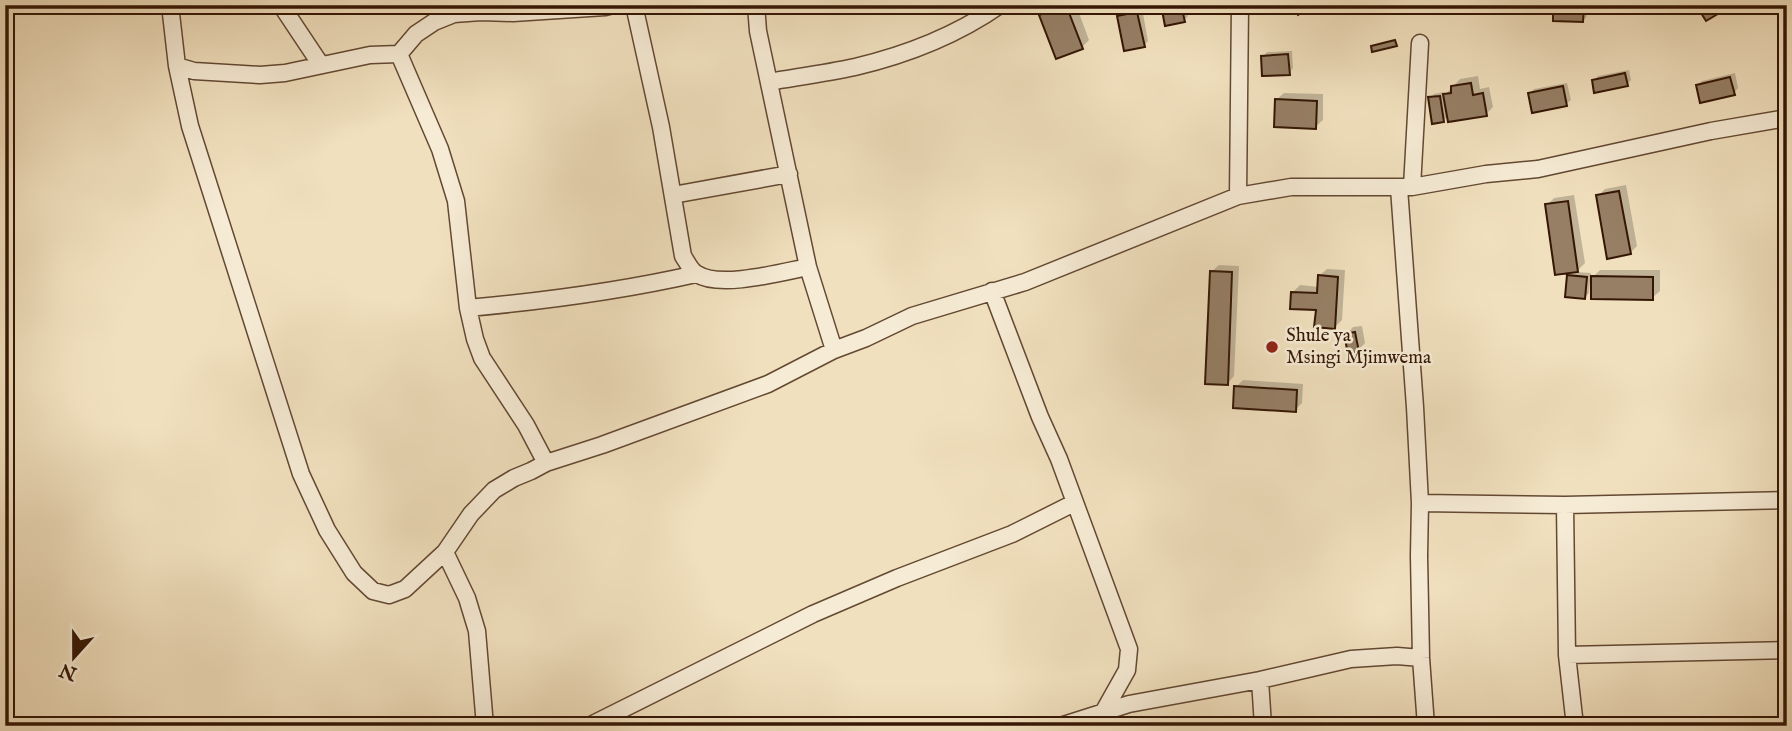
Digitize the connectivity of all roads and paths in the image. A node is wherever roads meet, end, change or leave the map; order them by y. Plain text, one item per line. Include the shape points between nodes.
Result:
1 (170, 5) edge
2 (281, 5) edge
3 (613, 5) edge
4 (634, 5) edge
5 (756, 5) edge
6 (1000, 5) edge
7 (1240, 5) edge
8 (1420, 43) dead end
9 (399, 54) junction
10 (321, 65) junction
11 (177, 66) junction
12 (769, 82) junction
13 (1787, 118) edge
14 (789, 174) junction
15 (1406, 187) junction
16 (673, 195) junction
17 (1238, 196) junction
18 (808, 267) junction
19 (696, 274) junction
20 (992, 291) junction
21 (468, 308) junction
22 (834, 350) junction
23 (546, 463) junction
24 (1787, 500) edge
25 (1074, 503) junction
26 (1420, 503) junction
27 (1565, 505) junction
28 (445, 552) junction
29 (1787, 650) edge
30 (1567, 654) junction
31 (1421, 657) junction
32 (1260, 680) junction
33 (623, 710) junction
34 (1104, 711) junction
35 (485, 726) edge
36 (589, 726) edge
37 (629, 726) edge
38 (1060, 726) edge
39 (1263, 726) edge
40 (1426, 726) edge
41 (1576, 726) edge

1 - 11 street
2 - 10 street
3 - 9 street via 454,14 416,34
4 - 16 street
5 - 12 street
6 - 12 street via 960,30 913,49 856,66
7 - 17 street
8 - 15 street
9 - 10 street
9 - 21 street via 440,149 456,201
10 - 11 street via 260,75
11 - 28 street via 190,126 301,474 327,530 354,573 373,591 389,595 405,589
12 - 14 street
13 - 15 street via 1538,169
14 - 16 street
14 - 18 street
15 - 17 street via 1291,187
15 - 26 street
16 - 19 street via 683,256
17 - 20 street
18 - 19 street via 728,281
18 - 22 street
19 - 21 street via 608,291
20 - 22 street via 912,316
20 - 25 street
21 - 23 street via 482,358
22 - 23 street via 768,384
23 - 28 street via 494,490
24 - 27 street
25 - 33 street via 1012,534 813,614
25 - 34 street via 1129,649 1127,670
26 - 27 street
26 - 31 street
27 - 30 street
28 - 35 street via 477,631
29 - 30 street
30 - 41 street
31 - 32 street via 1351,659
31 - 40 street
32 - 34 street
32 - 39 street
33 - 36 street
33 - 37 street
34 - 38 street

